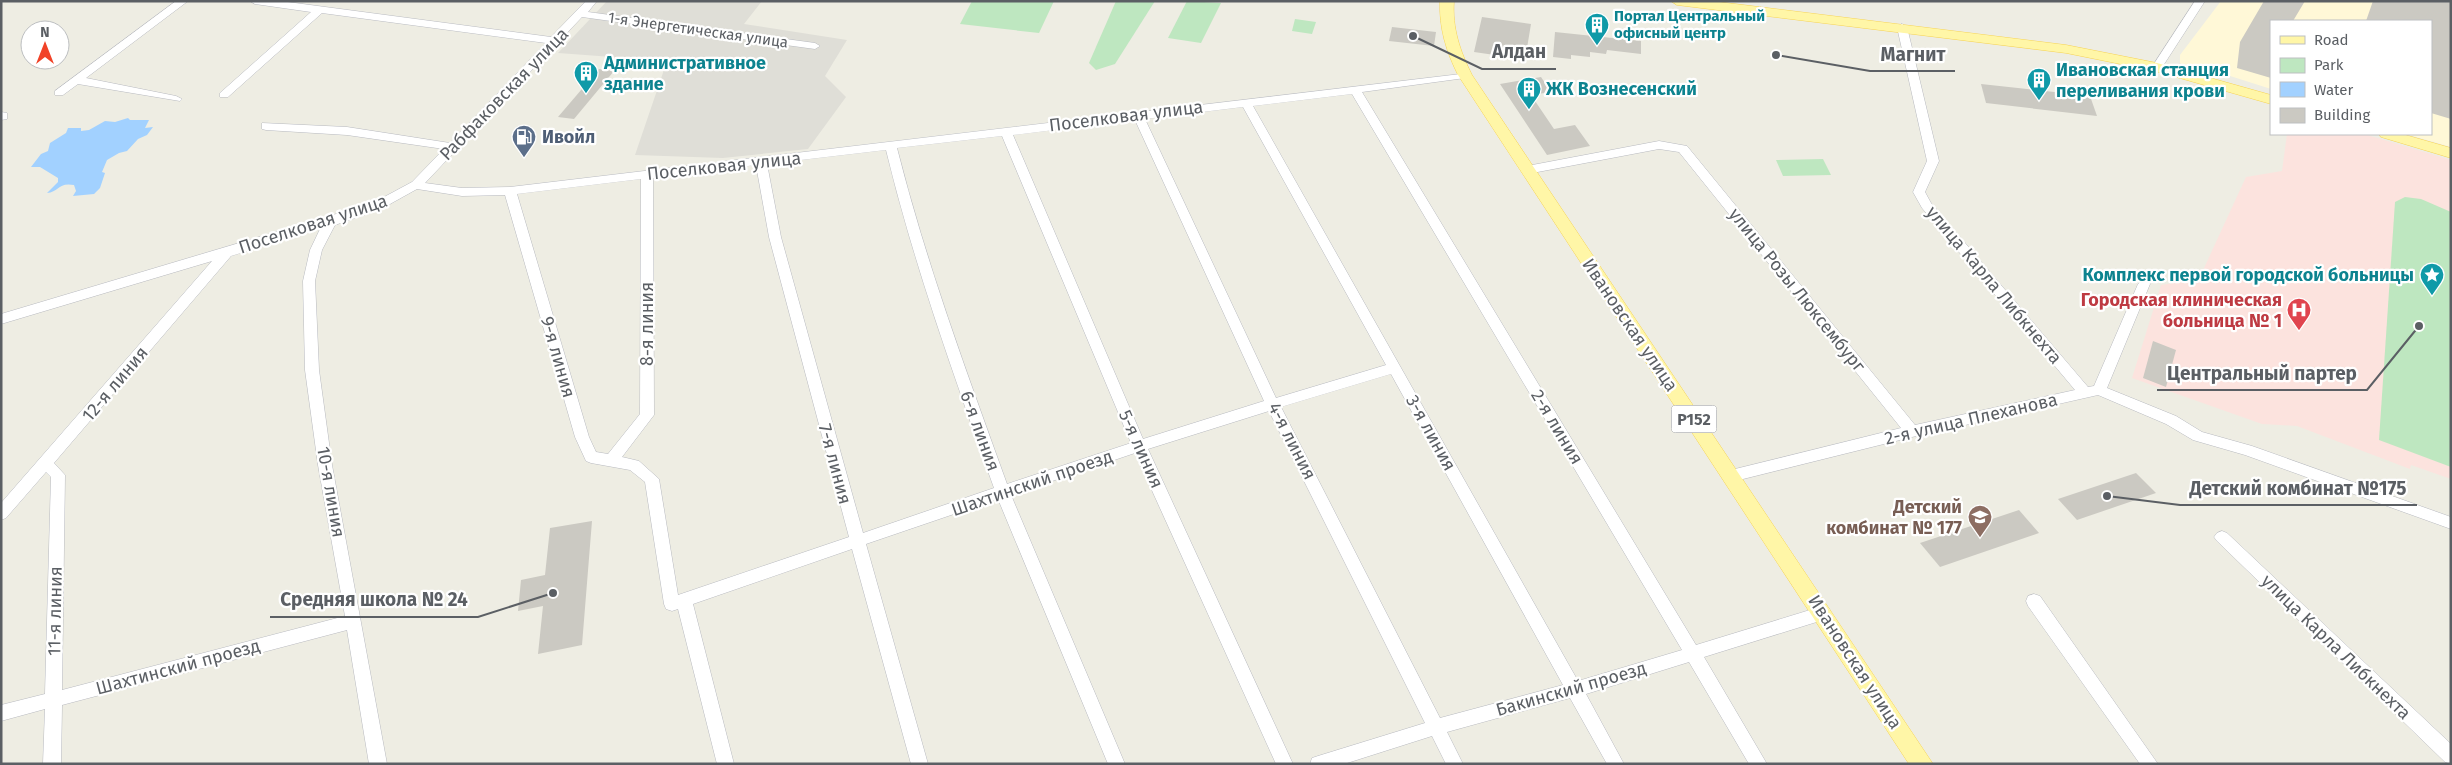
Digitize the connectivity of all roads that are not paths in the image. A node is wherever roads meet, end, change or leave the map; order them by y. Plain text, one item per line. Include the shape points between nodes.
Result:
1 (183, 1) edge
2 (255, 1) edge
3 (592, 1) edge
4 (1447, 1) edge
5 (1677, 1) edge
6 (2200, 1) edge
7 (320, 10) junction
8 (581, 14) junction
9 (1902, 27) junction
10 (555, 41) junction
11 (815, 46) dead end
12 (2157, 68) junction
13 (1465, 75) junction
14 (76, 80) junction
15 (1356, 90) junction
16 (59, 93) dead end
17 (224, 95) dead end
18 (176, 99) dead end
19 (2270, 100) edge
20 (1246, 103) junction
21 (1138, 115) junction
22 (266, 126) dead end
23 (1006, 130) junction
24 (2389, 135) edge
25 (891, 146) junction
26 (454, 147) junction
27 (2451, 153) edge
28 (761, 161) junction
29 (1527, 170) junction
30 (647, 174) junction
31 (416, 185) junction
32 (510, 191) junction
33 (330, 222) junction
34 (227, 252) junction
35 (2144, 284) dead end
36 (1, 319) edge
37 (1394, 368) junction
38 (2092, 392) junction
39 (1272, 403) junction
40 (1912, 431) junction
41 (1139, 446) junction
42 (611, 461) junction
43 (46, 464) junction
44 (1731, 476) junction
45 (1003, 493) junction
46 (1, 514) edge
47 (2451, 524) edge
48 (2222, 538) dead end
49 (857, 542) junction
50 (2034, 601) dead end
51 (678, 602) junction
52 (1823, 613) junction
53 (354, 620) junction
54 (1693, 653) junction
55 (1574, 690) junction
56 (53, 700) junction
57 (1, 713) edge
58 (1436, 726) junction
59 (2451, 756) edge
60 (52, 764) edge
61 (378, 764) edge
62 (726, 764) edge
63 (920, 764) edge
64 (1117, 764) edge
65 (1286, 764) edge
66 (1318, 764) edge
67 (1455, 764) edge
68 (1616, 764) edge
69 (1759, 764) edge
70 (1922, 764) edge
71 (2150, 764) edge

1 - 14 street
2 - 7 street
3 - 8 street, Рабфаковская улица
4 - 13 main road, Ивановская улица / Р152 via 1445,19
5 - 9 main road
6 - 12 street
7 - 10 street
7 - 17 street
8 - 10 street, Рабфаковская улица
8 - 11 street, 1-я Энергетическая улица
9 - 12 main road via 2066,49
9 - 38 street, улица Карла Либкнехта via 1933,161 1919,192 1926,205
10 - 26 street, Рабфаковская улица
12 - 19 main road
13 - 15 street, Поселковая улица
13 - 29 main road, Ивановская улица / Р152
14 - 16 street
14 - 18 street
15 - 20 street, Поселковая улица
15 - 54 street, 2-я линия
20 - 21 street, Поселковая улица
20 - 37 street, 3-я линия
21 - 23 street, Поселковая улица
21 - 39 street, 4-я линия
22 - 26 street via 347,131
23 - 25 street, Поселковая улица
23 - 41 street, 5-я линия
24 - 27 main road
25 - 28 street, Поселковая улица
25 - 45 street, 6-я линия via 908,216 938,311
26 - 31 street, Рабфаковская улица
28 - 30 street, Поселковая улица
28 - 49 street, 7-я линия via 777,246
29 - 40 street, улица Розы Люксембург via 1659,144 1682,149
29 - 44 main road, Ивановская улица / Р152
30 - 32 street, Поселковая улица
30 - 42 street, 8-я линия via 648,415
31 - 32 street, Поселковая улица via 467,192
31 - 33 street, Поселковая улица via 377,206
32 - 42 street, 9-я линия via 582,437 591,457
33 - 34 street, Поселковая улица
33 - 53 street, 10-я линия via 316,250 309,281 312,370 325,465
34 - 36 street, Поселковая улица
34 - 43 street, 12-я линия
35 - 38 street
37 - 39 street, Шахтинский проезд
37 - 55 street, 3-я линия
38 - 40 street, 2-я улица Плеханова
38 - 47 street via 2171,420 2198,436 2247,450
39 - 41 street, Шахтинский проезд
39 - 58 street, 4-я линия
40 - 44 street, 2-я улица Плеханова
41 - 45 street, Шахтинский проезд
41 - 65 street, 5-я линия
42 - 51 street, 9-я линия via 634,465 652,478
43 - 46 street, 12-я линия
43 - 56 street, 11-я линия via 58,474
44 - 52 main road, Ивановская улица / Р152
45 - 49 street, Шахтинский проезд
45 - 64 street, 6-я линия
48 - 59 street, улица Карла Либкнехта
49 - 51 street, Шахтинский проезд
49 - 63 street, 7-я линия
50 - 71 street
51 - 62 street
52 - 54 street, Бакинский проезд
52 - 70 main road, Ивановская улица / Р152
53 - 56 street, Шахтинский проезд
53 - 61 street, 10-я линия
54 - 55 street, Бакинский проезд
54 - 69 street, 2-я линия
55 - 58 street, Бакинский проезд
55 - 68 street, 3-я линия
56 - 57 street, Шахтинский проезд
56 - 60 street, 11-я линия
58 - 66 street, Бакинский проезд
58 - 67 street, 4-я линия

